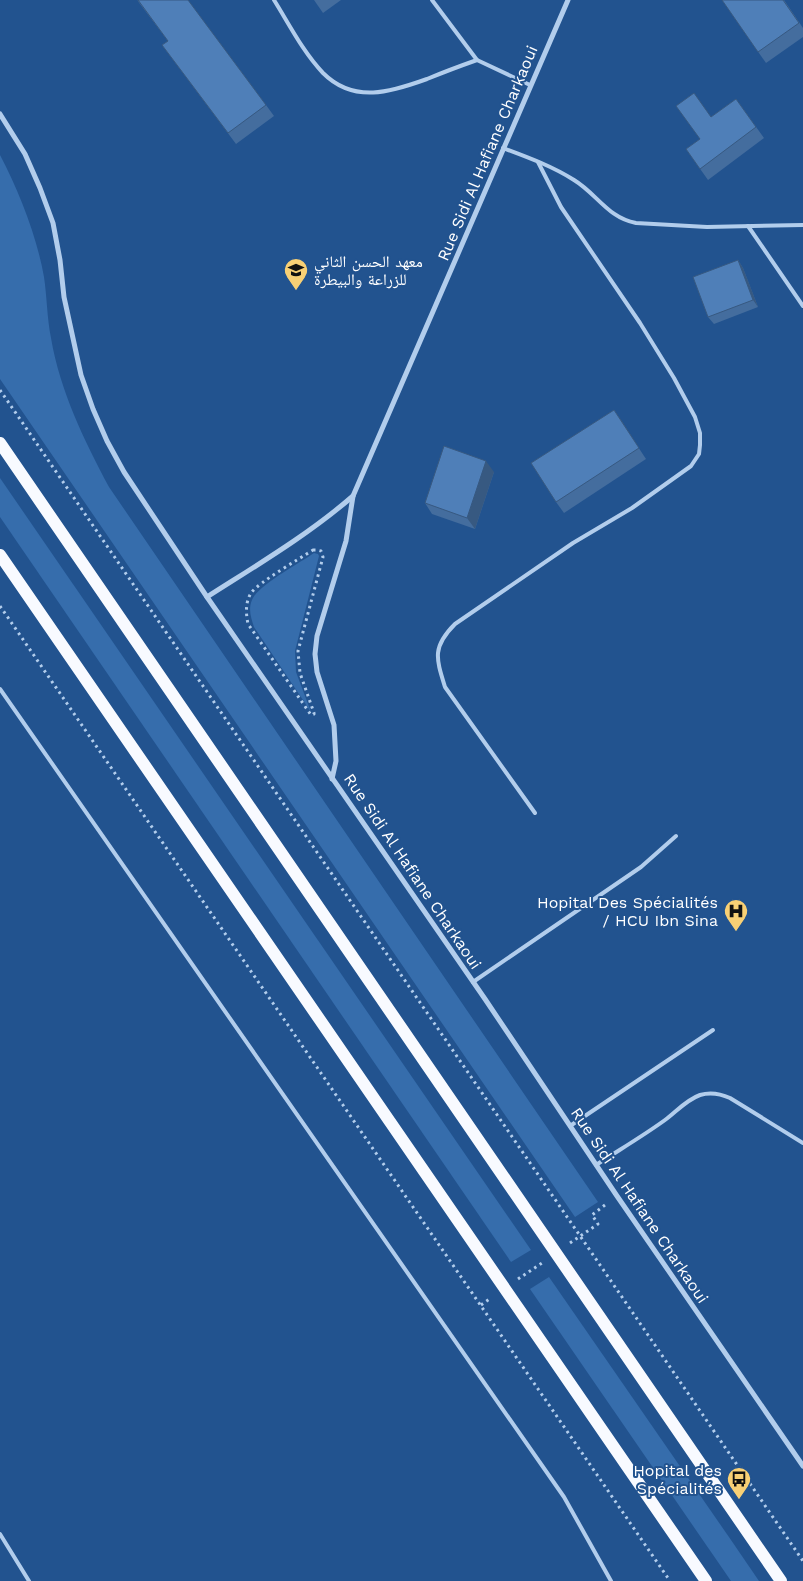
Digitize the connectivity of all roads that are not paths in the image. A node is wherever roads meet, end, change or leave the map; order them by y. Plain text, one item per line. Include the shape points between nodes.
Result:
1 (274, 0) edge
2 (432, 0) edge
3 (568, 0) edge
4 (477, 60) junction
5 (530, 85) junction
6 (0, 114) edge
7 (503, 148) junction
8 (538, 162) junction
9 (803, 225) edge
10 (748, 226) junction
11 (803, 306) edge
12 (0, 443) edge
13 (353, 496) junction
14 (0, 555) edge
15 (207, 597) junction
16 (0, 689) edge
17 (332, 779) junction
18 (534, 813) dead end
19 (676, 836) dead end
20 (473, 982) junction
21 (713, 1030) dead end
22 (570, 1126) junction
23 (803, 1143) edge
24 (596, 1165) junction
25 (803, 1466) edge
26 (0, 1534) edge
27 (28, 1581) edge
28 (612, 1581) edge
29 (706, 1581) edge
30 (781, 1581) edge

1 - 4 lane via 324,74 340,85 358,91 396,90
2 - 4 lane
3 - 5 street, Rue Sidi Al Hafiane Charkaoui
4 - 5 lane
5 - 7 street, Rue Sidi Al Hafiane Charkaoui
6 - 15 street via 25,154 52,224 73,341 93,409 124,472
7 - 8 lane
7 - 13 street, Rue Sidi Al Hafiane Charkaoui
8 - 10 lane via 575,180 624,221 679,226
8 - 18 lane via 561,207 674,378 695,417 700,445 691,466 632,508 573,543 442,636 438,666 445,687
9 - 10 lane
10 - 11 lane
12 - 30 main road
13 - 15 street via 303,535
13 - 17 street, Rue Sidi Al Hafiane Charkaoui via 346,540 317,636 315,654 317,672 334,725 336,761
14 - 29 main road
15 - 17 street
16 - 28 lane via 564,1497
17 - 20 street, Rue Sidi Al Hafiane Charkaoui
19 - 20 lane via 641,867
20 - 22 street, Rue Sidi Al Hafiane Charkaoui
21 - 22 lane
22 - 24 street, Rue Sidi Al Hafiane Charkaoui
23 - 24 lane via 730,1098 708,1093 691,1100
24 - 25 street, Rue Sidi Al Hafiane Charkaoui
26 - 27 lane

